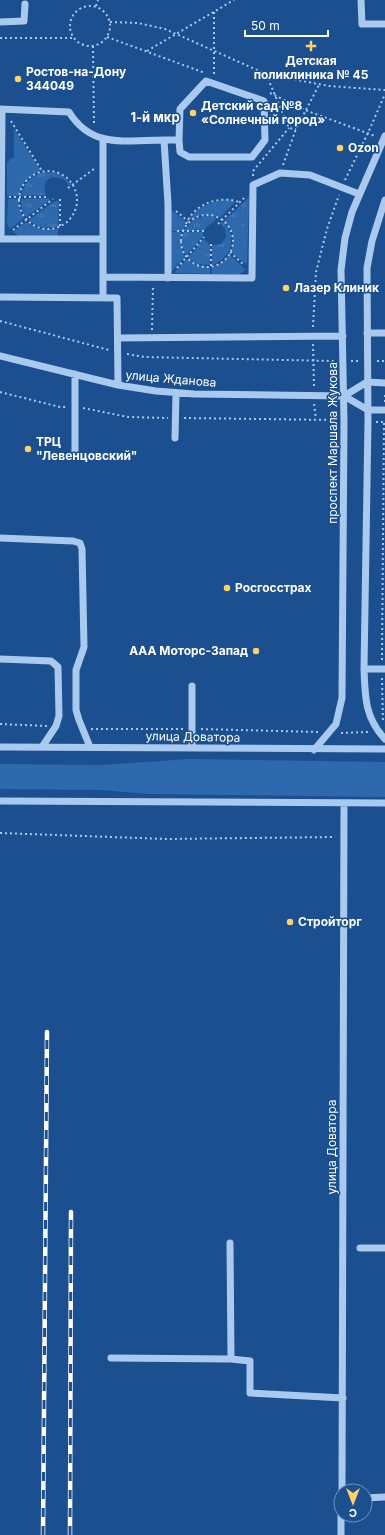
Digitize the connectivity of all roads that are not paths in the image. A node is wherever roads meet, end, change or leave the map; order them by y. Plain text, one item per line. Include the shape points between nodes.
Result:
1 (361, 0) edge
2 (25, 4) dead end
3 (0, 22) edge
4 (385, 24) edge
5 (2, 110) edge
6 (385, 136) edge
7 (103, 140) junction
8 (164, 140) junction
9 (180, 140) junction
10 (359, 194) junction
11 (385, 200) edge
12 (102, 239) junction
13 (103, 277) junction
14 (168, 278) junction
15 (0, 297) edge
16 (103, 298) junction
17 (367, 333) junction
18 (385, 334) edge
19 (343, 336) junction
20 (118, 338) junction
21 (0, 356) edge
22 (75, 374) junction
23 (367, 382) junction
24 (385, 383) edge
25 (118, 385) junction
26 (176, 393) junction
27 (344, 396) junction
28 (368, 410) junction
29 (385, 410) edge
30 (176, 438) dead end
31 (75, 457) dead end
32 (0, 538) edge
33 (0, 659) edge
34 (364, 669) junction
35 (383, 669) edge
36 (192, 686) dead end
37 (385, 739) edge
38 (0, 747) edge
39 (42, 747) junction
40 (90, 747) junction
41 (192, 748) junction
42 (385, 749) edge
43 (314, 750) junction
44 (0, 801) edge
45 (344, 803) junction
46 (385, 803) edge
47 (230, 1242) dead end
48 (360, 1248) dead end
49 (385, 1248) edge
50 (111, 1358) dead end
51 (231, 1359) junction
52 (343, 1398) junction
53 (342, 1483) edge
54 (385, 1497) edge
55 (373, 1498) edge
56 (342, 1523) edge
57 (341, 1535) edge

1 - 4 street via 362,24
2 - 3 street via 24,21
5 - 7 street via 69,112 85,132
5 - 12 street via 1,239
6 - 10 street, проспект Маршала Жукова
7 - 8 street
7 - 12 street
8 - 9 street
8 - 14 street via 168,204
9 - 9 street via 180,109 206,82 264,101 265,140 252,157 189,157 180,152
10 - 14 street via 310,175 280,173 253,186 252,278
10 - 19 street, проспект Маршала Жукова via 345,238 341,270
11 - 17 street via 372,241 367,268
12 - 13 street
13 - 14 street
13 - 16 street
15 - 16 street
16 - 20 street via 117,298
17 - 18 street
17 - 23 street
19 - 20 street
19 - 27 street, проспект Маршала Жукова
20 - 25 street
21 - 22 street, улица Жданова
22 - 25 street, улица Жданова
22 - 31 street
23 - 24 street
23 - 27 street
23 - 28 street
25 - 26 street, улица Жданова
26 - 27 street, улица Жданова
26 - 30 street
27 - 28 street
27 - 43 street, проспект Маршала Жукова via 342,698 336,724
28 - 29 street
28 - 34 street
32 - 40 street via 73,540 80,544 84,647 76,670 76,710
33 - 39 street via 51,660 58,667 59,716 56,726
34 - 35 street
34 - 37 street via 365,700 371,719
36 - 41 street
38 - 39 street, улица Доватора
39 - 40 street, улица Доватора
40 - 41 street, улица Доватора
41 - 43 street, улица Доватора
42 - 43 street, улица Доватора
44 - 45 street
45 - 46 street
45 - 52 street, улица Доватора
47 - 51 street
48 - 49 street
50 - 51 street
51 - 52 street via 250,1361 250,1393
52 - 53 street, улица Доватора
54 - 55 street
56 - 57 street

